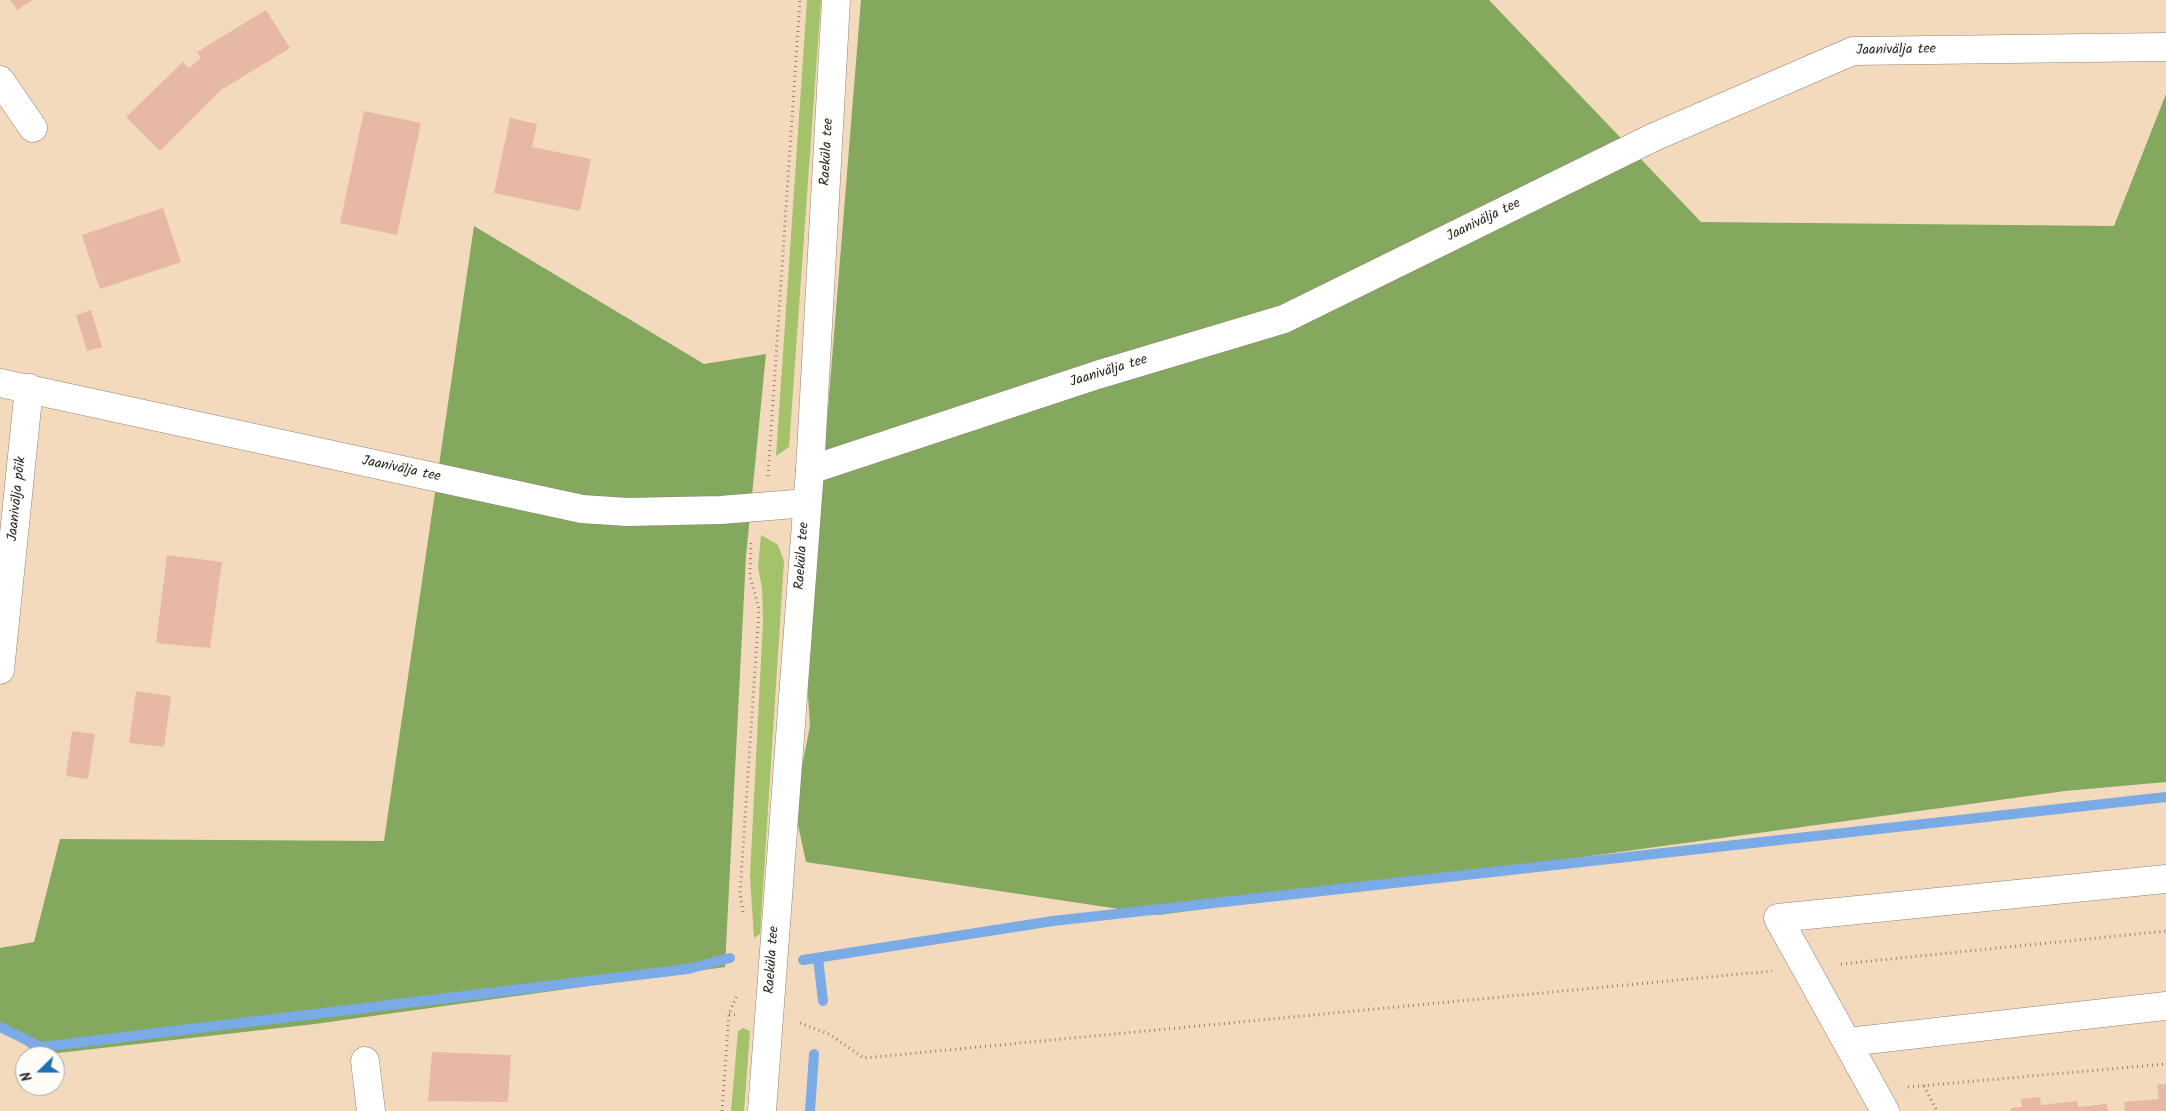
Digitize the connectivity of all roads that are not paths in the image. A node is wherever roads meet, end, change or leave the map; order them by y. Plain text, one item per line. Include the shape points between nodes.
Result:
1 (836, 0) edge
2 (2166, 47) edge
3 (0, 80) edge
4 (33, 128) dead end
5 (0, 383) edge
6 (29, 388) junction
7 (810, 470) junction
8 (807, 503) junction
9 (0, 670) edge
10 (2166, 879) edge
11 (2166, 1006) edge
12 (1848, 1042) junction
13 (365, 1061) dead end
14 (1879, 1100) edge
15 (371, 1111) edge
16 (762, 1111) edge

1 - 7 street, Raeküla tee
2 - 7 street, Jaanivälja tee via 1853,50 1654,137 1284,319 1097,375
3 - 4 street
5 - 6 street, Jaanivälja tee
6 - 8 street, Jaanivälja tee via 582,509 627,512
6 - 9 street, Jaanivälja põik
7 - 8 street, Raeküla tee
8 - 16 street, Raeküla tee
10 - 12 street via 1778,918
11 - 12 street
12 - 14 street
13 - 15 street

